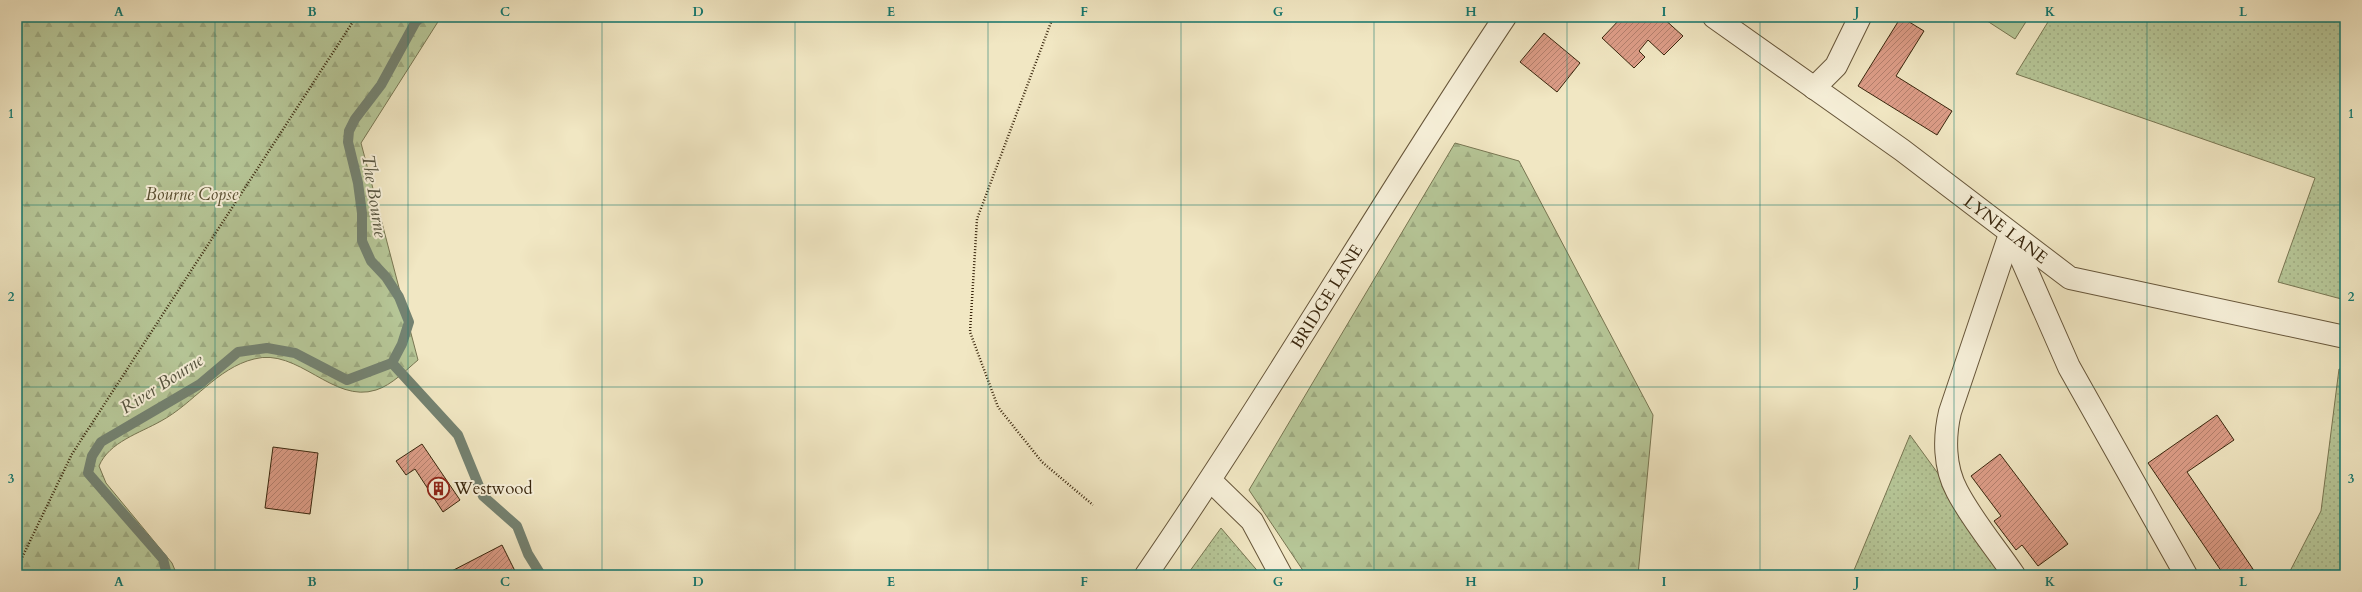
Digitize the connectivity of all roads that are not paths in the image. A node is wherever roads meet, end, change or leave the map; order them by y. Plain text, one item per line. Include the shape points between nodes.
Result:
1 (1505, 17) edge
2 (1714, 17) edge
3 (1860, 17) edge
4 (1814, 88) junction
5 (2010, 234) junction
6 (2345, 337) edge
7 (1211, 481) junction
8 (1146, 575) edge
9 (1281, 575) edge
10 (2014, 575) edge
11 (2186, 575) edge

1 - 7 street, BRIDGE LANE via 1444,108
2 - 4 street, LYNE LANE
3 - 4 street via 1836,66
4 - 5 street, LYNE LANE via 1902,150
5 - 6 street, LYNE LANE via 2070,278
5 - 10 street via 1945,433 1956,490
5 - 11 street via 2068,367
7 - 8 street, BRIDGE LANE
7 - 9 street via 1252,521

